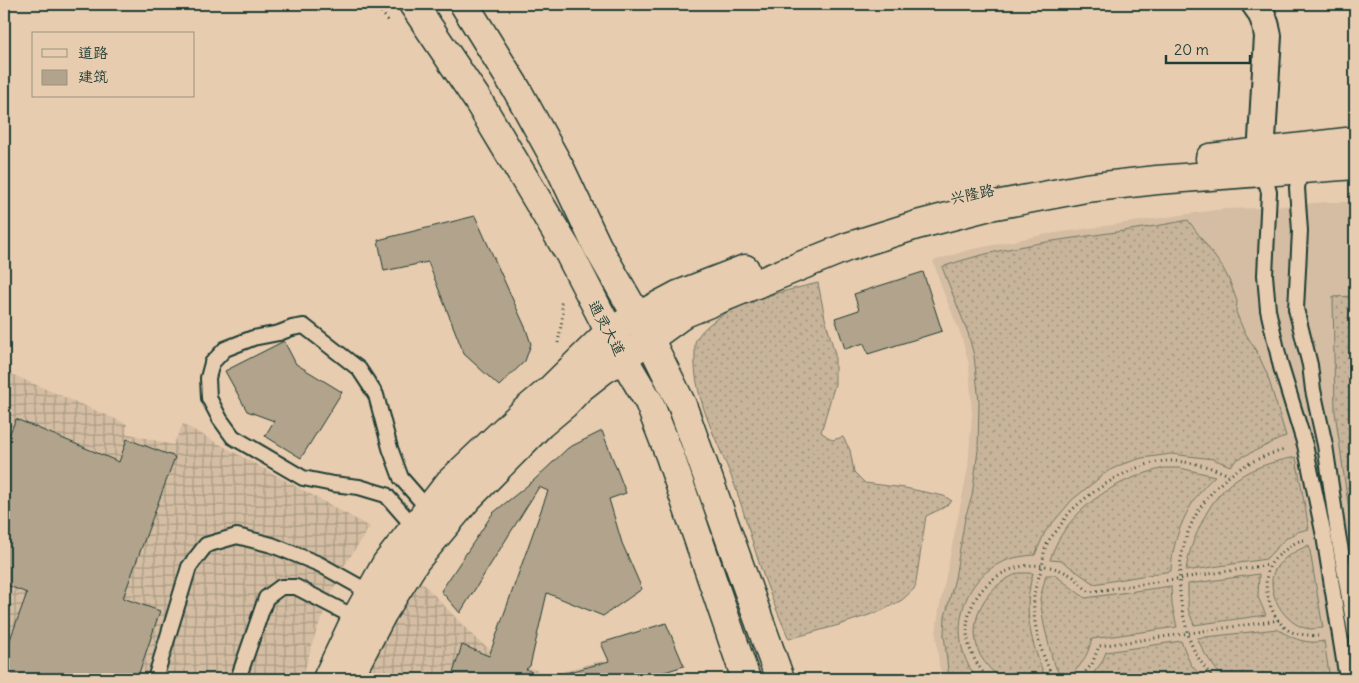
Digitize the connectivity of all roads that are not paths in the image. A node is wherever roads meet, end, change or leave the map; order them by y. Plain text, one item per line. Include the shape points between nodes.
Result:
1 (413, 4) edge
2 (464, 4) edge
3 (1255, 4) edge
4 (1355, 141) edge
5 (1264, 162) junction
6 (1355, 165) edge
7 (1300, 170) junction
8 (643, 328) junction
9 (610, 331) junction
10 (623, 358) junction
11 (422, 519) junction
12 (371, 593) junction
13 (356, 618) junction
14 (1355, 632) edge
15 (155, 679) edge
16 (238, 679) edge
17 (327, 679) edge
18 (348, 679) edge
19 (746, 679) edge
20 (780, 679) edge
21 (1347, 679) edge

1 - 9 main road, 通灵大道 via 477,99 569,253
2 - 8 main road, 通灵大道 via 517,90
3 - 5 street via 1268,36 1262,139
4 - 5 main road, 兴隆路
5 - 7 main road, 兴隆路
5 - 8 main road, 兴隆路 via 1086,188 990,206 917,225 847,247
5 - 21 lane via 1269,192 1265,275 1268,310 1305,446 1324,536
6 - 7 main road, 兴隆路
7 - 14 lane via 1296,309 1325,445
8 - 9 main road, 兴隆路
8 - 10 main road, 兴隆路
8 - 20 main road, 通灵大道 via 682,405
9 - 10 main road, 通灵大道
9 - 11 main road, 兴隆路 via 450,483
10 - 18 main road, 兴隆路 via 580,388 468,498 416,560 382,614
10 - 19 main road, 通灵大道 via 649,402 670,456
11 - 11 lane via 401,478 376,395 359,369 304,326 234,345 225,349 212,364 208,378 209,398 233,437 302,478 386,495
11 - 12 main road, 兴隆路 via 386,564
12 - 13 main road, 兴隆路
12 - 15 lane via 319,564 272,544 237,536 206,545 189,567
13 - 16 lane via 296,587 281,587 266,598
13 - 17 main road, 兴隆路

